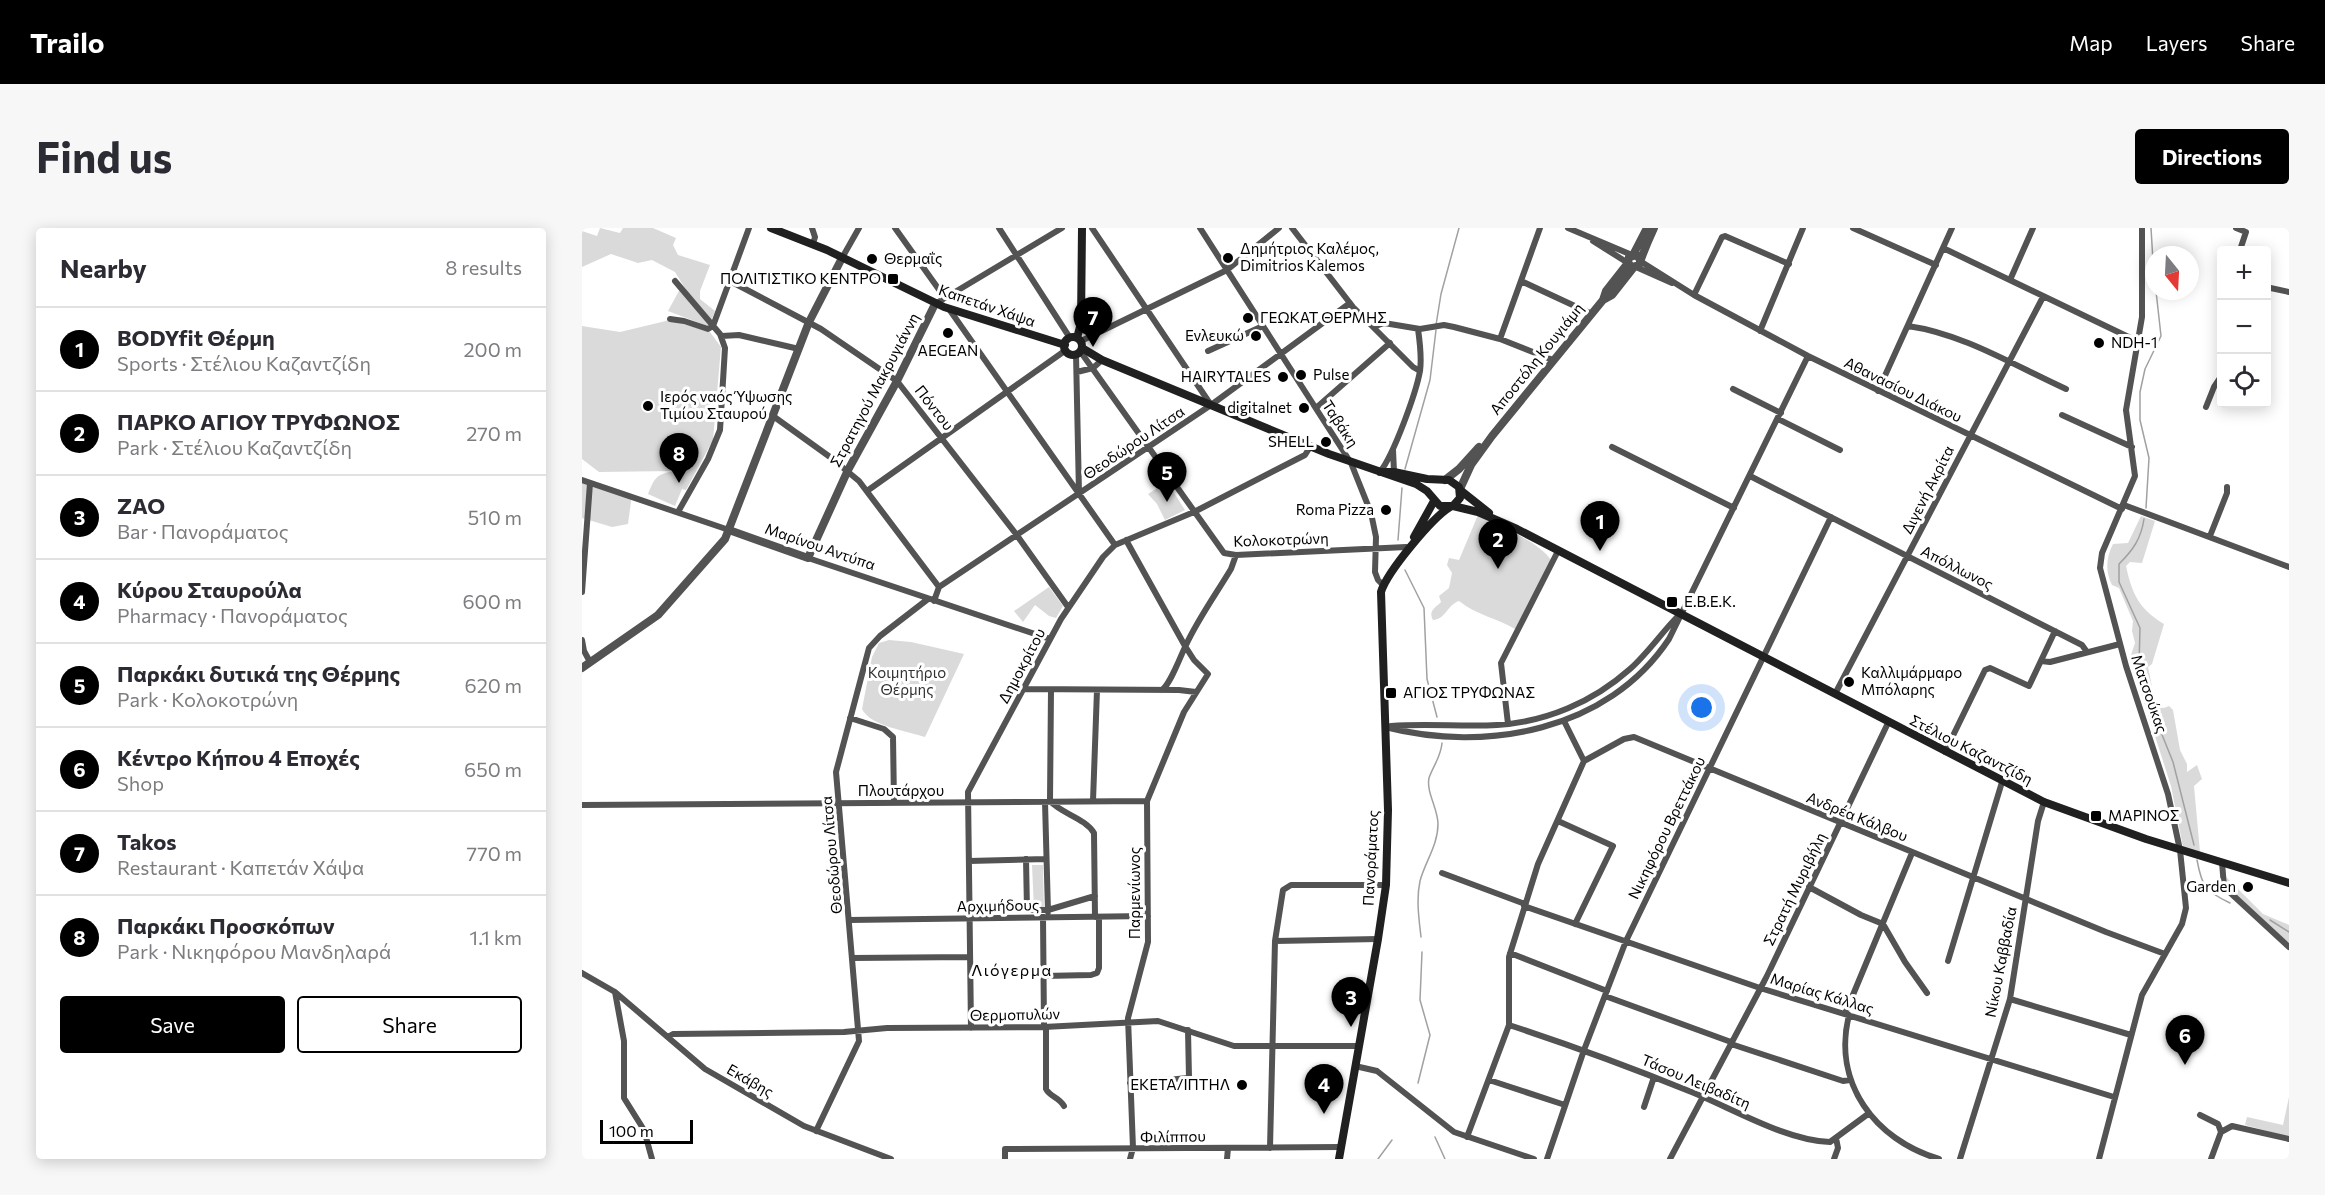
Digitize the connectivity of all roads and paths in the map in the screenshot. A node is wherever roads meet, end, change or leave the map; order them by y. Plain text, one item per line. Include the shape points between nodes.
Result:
1 (749, 228) edge
2 (771, 228) edge
3 (812, 228) edge
4 (859, 228) edge
5 (895, 228) edge
6 (999, 228) edge
7 (1062, 228) edge
8 (1200, 228) edge
9 (1279, 228) edge
10 (1292, 228) edge
11 (1540, 228) edge
12 (1568, 228) edge
13 (1647, 228) edge
14 (1654, 228) edge
15 (1803, 228) edge
16 (1853, 228) edge
17 (1952, 228) edge
18 (2033, 228) edge
19 (2142, 228) edge
20 (2236, 228) edge
21 (1082, 230) edge
22 (1093, 230) edge
23 (1863, 230) edge
24 (813, 244) junction
25 (2242, 246) edge
26 (1943, 248) junction
27 (1017, 255) junction
28 (842, 258) junction
29 (1634, 261) junction
30 (1789, 264) junction
31 (1936, 265) junction
32 (1227, 270) junction
33 (1521, 280) junction
34 (2010, 280) junction
35 (675, 281) dead end
36 (730, 281) junction
37 (2271, 288) edge
38 (2289, 292) edge
39 (1694, 295) junction
40 (2043, 297) junction
41 (945, 298) junction
42 (1350, 303) junction
43 (936, 304) junction
44 (949, 309) junction
45 (1146, 310) junction
46 (1592, 314) junction
47 (670, 319) dead end
48 (809, 322) junction
49 (713, 326) junction
50 (1263, 326) junction
51 (1908, 326) junction
52 (1373, 327) junction
53 (1419, 329) junction
54 (1760, 331) junction
55 (722, 336) junction
56 (1500, 339) junction
57 (2139, 342) junction
58 (1390, 343) junction
59 (1075, 346) junction
60 (799, 349) junction
61 (1208, 351) dead end
62 (1281, 354) junction
63 (1808, 356) junction
64 (1102, 360) junction
65 (1553, 360) junction
66 (2009, 363) junction
67 (1093, 368) junction
68 (1420, 371) junction
69 (1077, 372) junction
70 (897, 381) junction
71 (2217, 382) edge
72 (1733, 389) dead end
73 (2066, 389) dead end
74 (1007, 391) junction
75 (1878, 391) junction
76 (1211, 405) junction
77 (2206, 407) dead end
78 (1316, 408) junction
79 (2062, 415) dead end
80 (773, 416) junction
81 (1779, 416) junction
82 (1970, 435) junction
83 (1492, 436) junction
84 (942, 437) junction
85 (1310, 447) junction
86 (1393, 447) junction
87 (1612, 447) dead end
88 (2132, 447) junction
89 (1149, 448) junction
90 (1840, 450) dead end
91 (1352, 463) junction
92 (848, 470) junction
93 (1079, 472) junction
94 (1380, 472) junction
95 (1065, 474) junction
96 (1750, 476) junction
97 (1402, 477) junction
98 (582, 480) edge
99 (1444, 480) junction
100 (590, 483) junction
101 (2227, 487) dead end
102 (1460, 489) junction
103 (867, 491) junction
104 (1079, 495) junction
105 (1434, 500) junction
106 (1451, 507) junction
107 (2123, 507) junction
108 (1734, 508) junction
109 (678, 512) junction
110 (1194, 512) junction
111 (1831, 517) junction
112 (1496, 519) junction
113 (729, 530) junction
114 (1016, 534) junction
115 (2210, 536) junction
116 (1126, 540) junction
117 (1115, 545) junction
118 (1406, 547) junction
119 (1376, 548) junction
120 (1558, 551) junction
121 (1236, 555) junction
122 (1908, 556) junction
123 (808, 558) junction
124 (1400, 560) junction
125 (2289, 567) edge
126 (1383, 585) junction
127 (939, 587) junction
128 (582, 592) edge
129 (931, 600) junction
130 (1068, 607) junction
131 (1681, 612) junction
132 (2055, 631) junction
133 (1050, 639) junction
134 (582, 640) edge
135 (2120, 644) junction
136 (1185, 646) junction
137 (2087, 652) junction
138 (1765, 657) junction
139 (2041, 661) junction
140 (590, 662) junction
141 (582, 668) edge
142 (1022, 689) junction
143 (1051, 690) junction
144 (1097, 690) junction
145 (1162, 690) junction
146 (1196, 692) junction
147 (1835, 694) junction
148 (849, 718) junction
149 (1564, 721) junction
150 (1888, 723) junction
151 (1508, 724) junction
152 (1385, 727) junction
153 (1945, 752) junction
154 (1584, 761) junction
155 (1709, 769) junction
156 (2002, 782) junction
157 (1093, 801) junction
158 (1148, 801) junction
159 (968, 802) junction
160 (1047, 802) junction
161 (2044, 802) junction
162 (839, 803) junction
163 (894, 803) junction
164 (582, 805) edge
165 (1558, 820) junction
166 (1840, 823) junction
167 (2180, 850) junction
168 (1912, 853) junction
169 (1046, 859) junction
170 (1026, 860) junction
171 (969, 861) junction
172 (2222, 862) junction
173 (1442, 873) dead end
174 (1974, 878) junction
175 (2289, 883) edge
176 (1386, 885) junction
177 (1809, 887) junction
178 (1095, 896) junction
179 (2025, 899) junction
180 (1525, 905) junction
181 (1046, 915) junction
182 (1148, 916) junction
183 (1097, 917) junction
184 (970, 918) junction
185 (849, 920) junction
186 (1575, 924) junction
187 (1883, 924) junction
188 (1378, 939) junction
189 (1275, 941) junction
190 (1626, 941) junction
191 (2289, 947) edge
192 (1510, 953) junction
193 (2165, 954) junction
194 (970, 957) junction
195 (852, 958) junction
196 (1948, 961) dead end
197 (582, 973) edge
198 (1044, 976) junction
199 (1760, 988) junction
200 (615, 992) junction
201 (1606, 993) junction
202 (1928, 993) dead end
203 (2010, 999) junction
204 (1847, 1015) junction
205 (1128, 1022) junction
206 (1509, 1025) junction
207 (1045, 1027) junction
208 (971, 1028) junction
209 (859, 1030) junction
210 (1188, 1030) junction
211 (2131, 1035) junction
212 (668, 1037) junction
213 (1731, 1043) junction
214 (1359, 1046) junction
215 (1273, 1047) junction
216 (1584, 1050) junction
217 (1991, 1060) junction
218 (1355, 1066) junction
219 (1654, 1077) junction
220 (1489, 1080) junction
221 (1850, 1080) junction
222 (1130, 1083) junction
223 (1702, 1096) junction
224 (2114, 1097) junction
225 (1565, 1105) junction
226 (1064, 1106) dead end
227 (1644, 1107) dead end
228 (1868, 1114) junction
229 (2200, 1115) dead end
230 (816, 1131) junction
231 (2221, 1132) junction
232 (1467, 1137) junction
233 (1836, 1138) junction
234 (2289, 1139) edge
235 (1341, 1147) junction
236 (1228, 1148) junction
237 (1270, 1148) junction
238 (1088, 1149) junction
239 (1132, 1150) junction
240 (652, 1159) edge
241 (891, 1159) edge
242 (1005, 1159) edge
243 (1083, 1159) edge
244 (1130, 1159) edge
245 (1227, 1159) edge
246 (1339, 1159) edge
247 (1534, 1159) edge
248 (1547, 1159) edge
249 (1670, 1159) edge
250 (1834, 1159) edge
251 (1939, 1159) edge
252 (1960, 1159) edge
253 (2099, 1159) edge
254 (2211, 1159) edge

1 - 36 street
2 - 24 main road, Καπετάν Χάψα
3 - 24 street
4 - 28 street
5 - 41 street
6 - 27 street, Κολοκοτρώνη
7 - 27 street, Στρατηγού Μακρυγιάννη
8 - 32 street, Ταβάκη
9 - 32 street
10 - 42 street
11 - 33 street
12 - 29 street, Αθανασίου Διάκου
13 - 29 street, Αποστόλη Κουγιάμη
14 - 29 street, Αποστόλη Κουγιάμη
15 - 30 street
16 - 23 street
17 - 26 street
18 - 34 street
19 - 57 street, Ματσούκας
20 - 25 street via 2247,233
21 - 22 street
21 - 59 main road via 1081,322
22 - 45 street
23 - 31 street
24 - 28 main road, Καπετάν Χάψα
26 - 31 street
26 - 34 street
27 - 41 street, Στρατηγού Μακρυγιάννη
27 - 59 street, Κολοκοτρώνη
28 - 43 main road, Καπετάν Χάψα
28 - 48 street
29 - 39 street, Αθανασίου Διάκου
29 - 46 street, Αποστόλη Κουγιάμη via 1606,291
30 - 39 street via 1725,236
30 - 54 street
31 - 51 street
32 - 45 street
32 - 50 street, Ταβάκη
33 - 46 street
33 - 56 street
34 - 40 street
35 - 49 street
36 - 48 street, Πόντου
36 - 49 street
37 - 38 street
39 - 54 street, Αθανασίου Διάκου
40 - 57 street
40 - 66 street, Διγενή Ακρίτα
41 - 43 street, Στρατηγού Μακρυγιάννη
42 - 52 street
42 - 62 street, Θεοδώρου Λίτσα
43 - 44 main road, Καπετάν Χάψα
43 - 70 street, Στρατηγού Μακρυγιάννη
44 - 59 main road, Καπετάν Χάψα
44 - 74 street
45 - 59 street
45 - 76 street
46 - 65 street, Αποστόλη Κουγιάμη
47 - 49 street via 708,329
48 - 60 street
48 - 70 street, Πόντου
49 - 55 street
50 - 61 street
50 - 62 street, Ταβάκη
51 - 66 street via 1933,330
51 - 75 street
52 - 53 street via 1384,323
52 - 58 street
53 - 56 street via 1444,326
53 - 68 street
54 - 63 street, Αθανασίου Διάκου
55 - 60 street via 739,335
55 - 109 street via 725,348 720,430
56 - 65 street
57 - 88 street, Ματσούκας via 2126,410
58 - 68 street
58 - 78 street
59 - 64 main road, Καπετάν Χάψα
59 - 67 street, Κολοκοτρώνη
59 - 69 street
59 - 74 street
60 - 80 street
62 - 76 street, Θεοδώρου Λίτσα
62 - 78 street, Ταβάκη
63 - 75 street, Αθανασίου Διάκου
63 - 81 street
64 - 67 street
64 - 76 main road, Καπετάν Χάψα
65 - 83 street, Αποστόλη Κουγιάμη
66 - 73 street
66 - 82 street, Διγενή Ακρίτα
67 - 69 street
67 - 89 street, Κολοκοτρώνη
68 - 86 street
69 - 93 street
70 - 84 street, Πόντου
70 - 92 street, Στρατηγού Μακρυγιάννη
71 - 77 street
72 - 81 street
74 - 84 street
74 - 95 street
75 - 82 street, Αθανασίου Διάκου
76 - 85 main road, Καπετάν Χάψα
76 - 89 street, Θεοδώρου Λίτσα
78 - 91 street, Ταβάκη
79 - 88 street
80 - 92 street
80 - 113 street
81 - 90 street
81 - 96 street
82 - 107 street, Αθανασίου Διάκου
82 - 122 street, Διγενή Ακρίτα
83 - 99 street, Αποστόλη Κουγιάμη
83 - 102 street, Αποστόλη Κουγιάμη
84 - 103 street
84 - 114 street, Πόντου
85 - 91 main road, Καπετάν Χάψα
85 - 110 street, Δημοκρίτου via 1305,455
86 - 94 street
86 - 97 street
87 - 108 street
88 - 107 street, Ματσούκας via 2135,476
89 - 104 street, Θεοδώρου Λίτσα
89 - 110 street, Κολοκοτρώνη
91 - 94 main road
91 - 119 street, Ταβάκη via 1371,513
92 - 103 street
92 - 123 street, Στρατηγού Μακρυγιάννη
93 - 95 street
93 - 104 street
94 - 97 main road
95 - 104 street
96 - 108 street
96 - 111 street, Απόλλωνος
97 - 99 main road
97 - 105 main road via 1424,489
98 - 100 street, Μαρίνου Αντύπα
99 - 102 main road via 1454,482
99 - 105 main road via 1434,487
100 - 109 street, Μαρίνου Αντύπα
100 - 128 street
101 - 115 street
102 - 106 main road via 1459,500
102 - 112 main road, Στέλιου Καζαντζίδη
103 - 127 street
104 - 114 street, Θεοδώρου Λίτσα
104 - 117 street
105 - 106 main road via 1440,506
105 - 118 main road
106 - 112 main road, Στέλιου Καζαντζίδη
106 - 124 main road via 1432,522
107 - 115 street, Αθανασίου Διάκου
107 - 135 street, Ματσούκας via 2100,563
108 - 131 street
109 - 113 street, Μαρίνου Αντύπα
110 - 116 street, Δημοκρίτου
110 - 121 street, Κολοκοτρώνη via 1224,553
111 - 122 street, Απόλλωνος
111 - 138 street, Νικηφόρου Βρεττάκου
112 - 120 main road, Στέλιου Καζαντζίδη
113 - 123 street, Μαρίνου Αντύπα
113 - 140 street via 723,542 663,610
114 - 127 street, Θεοδώρου Λίτσα
114 - 130 street, Πόντου
115 - 125 street, Αθανασίου Διάκου
116 - 117 street, Δημοκρίτου
116 - 136 street
117 - 130 street, Δημοκρίτου
118 - 119 street, Κολοκοτρώνη
118 - 124 main road
119 - 121 street, Κολοκοτρώνη
119 - 126 street, Ταβάκη via 1375,572
120 - 131 main road, Στέλιου Καζαντζίδη
120 - 151 street via 1501,663
121 - 136 street
122 - 132 street, Απόλλωνος
122 - 147 street, Διγενή Ακρίτα
123 - 129 street, Μαρίνου Αντύπα
124 - 126 main road
126 - 152 main road, Πανοράματος
127 - 129 street
129 - 133 street, Μαρίνου Αντύπα
129 - 148 street, Θεοδώρου Λίτσα via 869,648
130 - 133 street, Δημοκρίτου
131 - 138 main road, Στέλιου Καζαντζίδη
131 - 149 street via 1664,648 1632,681 1602,703
131 - 151 street via 1649,650 1610,685 1560,712
132 - 137 street, Απόλλωνος via 2082,645
132 - 139 street
133 - 142 street, Δημοκρίτου
134 - 140 street
135 - 137 street
135 - 167 street, Ματσούκας via 2163,774
136 - 145 street via 1171,680
136 - 146 street, Παρμενίωνος via 1208,674
137 - 139 street
138 - 147 main road, Στέλιου Καζαντζίδη
138 - 155 street, Νικηφόρου Βρεττάκου
139 - 153 street via 2027,687 1986,669
140 - 141 street
142 - 143 street
142 - 159 street, Δημοκρίτου via 968,792
143 - 144 street
143 - 160 street
144 - 145 street
144 - 157 street
145 - 146 street
146 - 158 street, Παρμενίωνος
147 - 150 main road, Στέλιου Καζαντζίδη
148 - 162 street, Θεοδώρου Λίτσα via 836,772
148 - 163 street via 884,729 893,737
149 - 152 street via 1525,732 1484,736 1423,735
149 - 154 street
150 - 153 main road, Στέλιου Καζαντζίδη
150 - 166 street, Στρατή Μυριβήλη
151 - 152 street
152 - 176 main road, Πανοράματος
153 - 156 main road, Στέλιου Καζαντζίδη
154 - 155 street, Ανδρέα Κάλβου via 1634,737
154 - 165 street
155 - 166 street, Ανδρέα Κάλβου
155 - 190 street, Νικηφόρου Βρεττάκου
156 - 161 main road, Στέλιου Καζαντζίδη
156 - 174 street
157 - 158 street, Πλουτάρχου
157 - 160 street, Πλουτάρχου
158 - 182 street, Παρμενίωνος
159 - 160 street, Πλουτάρχου
159 - 163 street, Πλουτάρχου
159 - 171 street, Δημοκρίτου
160 - 169 street
160 - 178 street via 1094,833
161 - 167 main road, Στέλιου Καζαντζίδη
161 - 179 street, Νίκου Καββαδία
162 - 163 street, Πλουτάρχου
162 - 164 street, Πλουτάρχου
162 - 185 street, Θεοδώρου Λίτσα
165 - 180 street
165 - 186 street via 1613,846
166 - 168 street, Ανδρέα Κάλβου
166 - 177 street, Στρατή Μυριβήλη
167 - 172 main road, Στέλιου Καζαντζίδη
167 - 193 street, Ματσούκας via 2185,917
168 - 174 street, Ανδρέα Κάλβου
168 - 187 street
169 - 170 street
169 - 181 street
170 - 171 street
170 - 181 street via 1027,910
171 - 184 street, Δημοκρίτου
172 - 175 main road, Στέλιου Καζαντζίδη
172 - 191 street via 2224,887
173 - 180 street, Μαρίας Κάλλας
174 - 179 street, Ανδρέα Κάλβου
174 - 196 street
176 - 188 main road, Πανοράματος
176 - 189 street via 1284,887
177 - 187 street
177 - 199 street, Στρατή Μυριβήλη
178 - 181 street
178 - 183 street
179 - 193 street, Ανδρέα Κάλβου
179 - 203 street, Νίκου Καββαδία
180 - 186 street, Μαρίας Κάλλας
180 - 192 street
181 - 183 street, Αρχιμήδους
181 - 184 street, Αρχιμήδους
181 - 198 street
182 - 183 street, Αρχιμήδους
182 - 205 street, Παρμενίωνος via 1148,945
183 - 198 street via 1097,973
184 - 185 street, Αρχιμήδους
184 - 194 street, Δημοκρίτου
185 - 195 street, Θεοδώρου Λίτσα
186 - 190 street, Μαρίας Κάλλας
187 - 202 street
187 - 204 street
188 - 189 street
188 - 214 main road, Πανοράματος
189 - 215 street
190 - 199 street, Μαρίας Κάλλας
190 - 201 street, Νικηφόρου Βρεττάκου
192 - 201 street
192 - 206 street
193 - 211 street, Ματσούκας via 2144,990
194 - 195 street
194 - 208 street, Δημοκρίτου
195 - 209 street, Θεοδώρου Λίτσα
197 - 200 street, Εκάβης
198 - 207 street
199 - 204 street, Μαρίας Κάλλας
199 - 213 street, Στρατή Μυριβήλη
200 - 212 street, Εκάβης
200 - 240 street via 624,1041 624,1098 644,1130
201 - 213 street
201 - 216 street, Νικηφόρου Βρεττάκου
203 - 211 street
203 - 217 street, Νίκου Καββαδία
204 - 217 street, Μαρίας Κάλλας
204 - 221 street via 1845,1051
205 - 207 street, Θερμοπυλών
205 - 210 street, Θερμοπυλών via 1162,1021
205 - 222 street, Παρμενίωνος
206 - 216 street, Τάσου Λειβαδίτη
206 - 220 street
207 - 208 street, Θερμοπυλών
207 - 226 street via 1046,1089
208 - 209 street, Θερμοπυλών
209 - 212 street, Θερμοπυλών
209 - 230 street, Θεοδώρου Λίτσα via 859,1043
210 - 215 street, Θερμοπυλών via 1234,1046
210 - 222 street via 1189,1078
211 - 224 street, Ματσούκας
212 - 230 street, Εκάβης via 705,1069
213 - 221 street via 1843,1081
213 - 223 street, Στρατή Μυριβήλη
214 - 215 street, Θερμοπυλών
214 - 218 main road, Πανοράματος
215 - 237 street
216 - 219 street, Τάσου Λειβαδίτη
216 - 225 street, Νικηφόρου Βρεττάκου
217 - 224 street, Μαρίας Κάλλας
217 - 252 street, Νίκου Καββαδία
218 - 232 street via 1377,1071 1450,1130
218 - 235 main road, Πανοράματος
219 - 223 street, Τάσου Λειβαδίτη
219 - 227 street
220 - 225 street
220 - 232 street
221 - 228 street
222 - 239 street, Παρμενίωνος
223 - 233 street, Τάσου Λειβαδίτη via 1780,1131 1826,1142
223 - 249 street, Στρατή Μυριβήλη
224 - 253 street, Ματσούκας
225 - 248 street, Νικηφόρου Βρεττάκου
228 - 233 street
228 - 251 street via 1900,1142
229 - 231 street via 2218,1124
230 - 241 street, Εκάβης
231 - 234 street via 2240,1126
231 - 254 street
232 - 247 street
233 - 250 street
235 - 237 street, Φιλίππου
235 - 246 main road, Πανοράματος
236 - 237 street, Φιλίππου
236 - 239 street, Φιλίππου
236 - 245 street
238 - 239 street, Φιλίππου
238 - 242 street, Φιλίππου via 1005,1149
238 - 243 street
239 - 244 street, Παρμενίωνος

